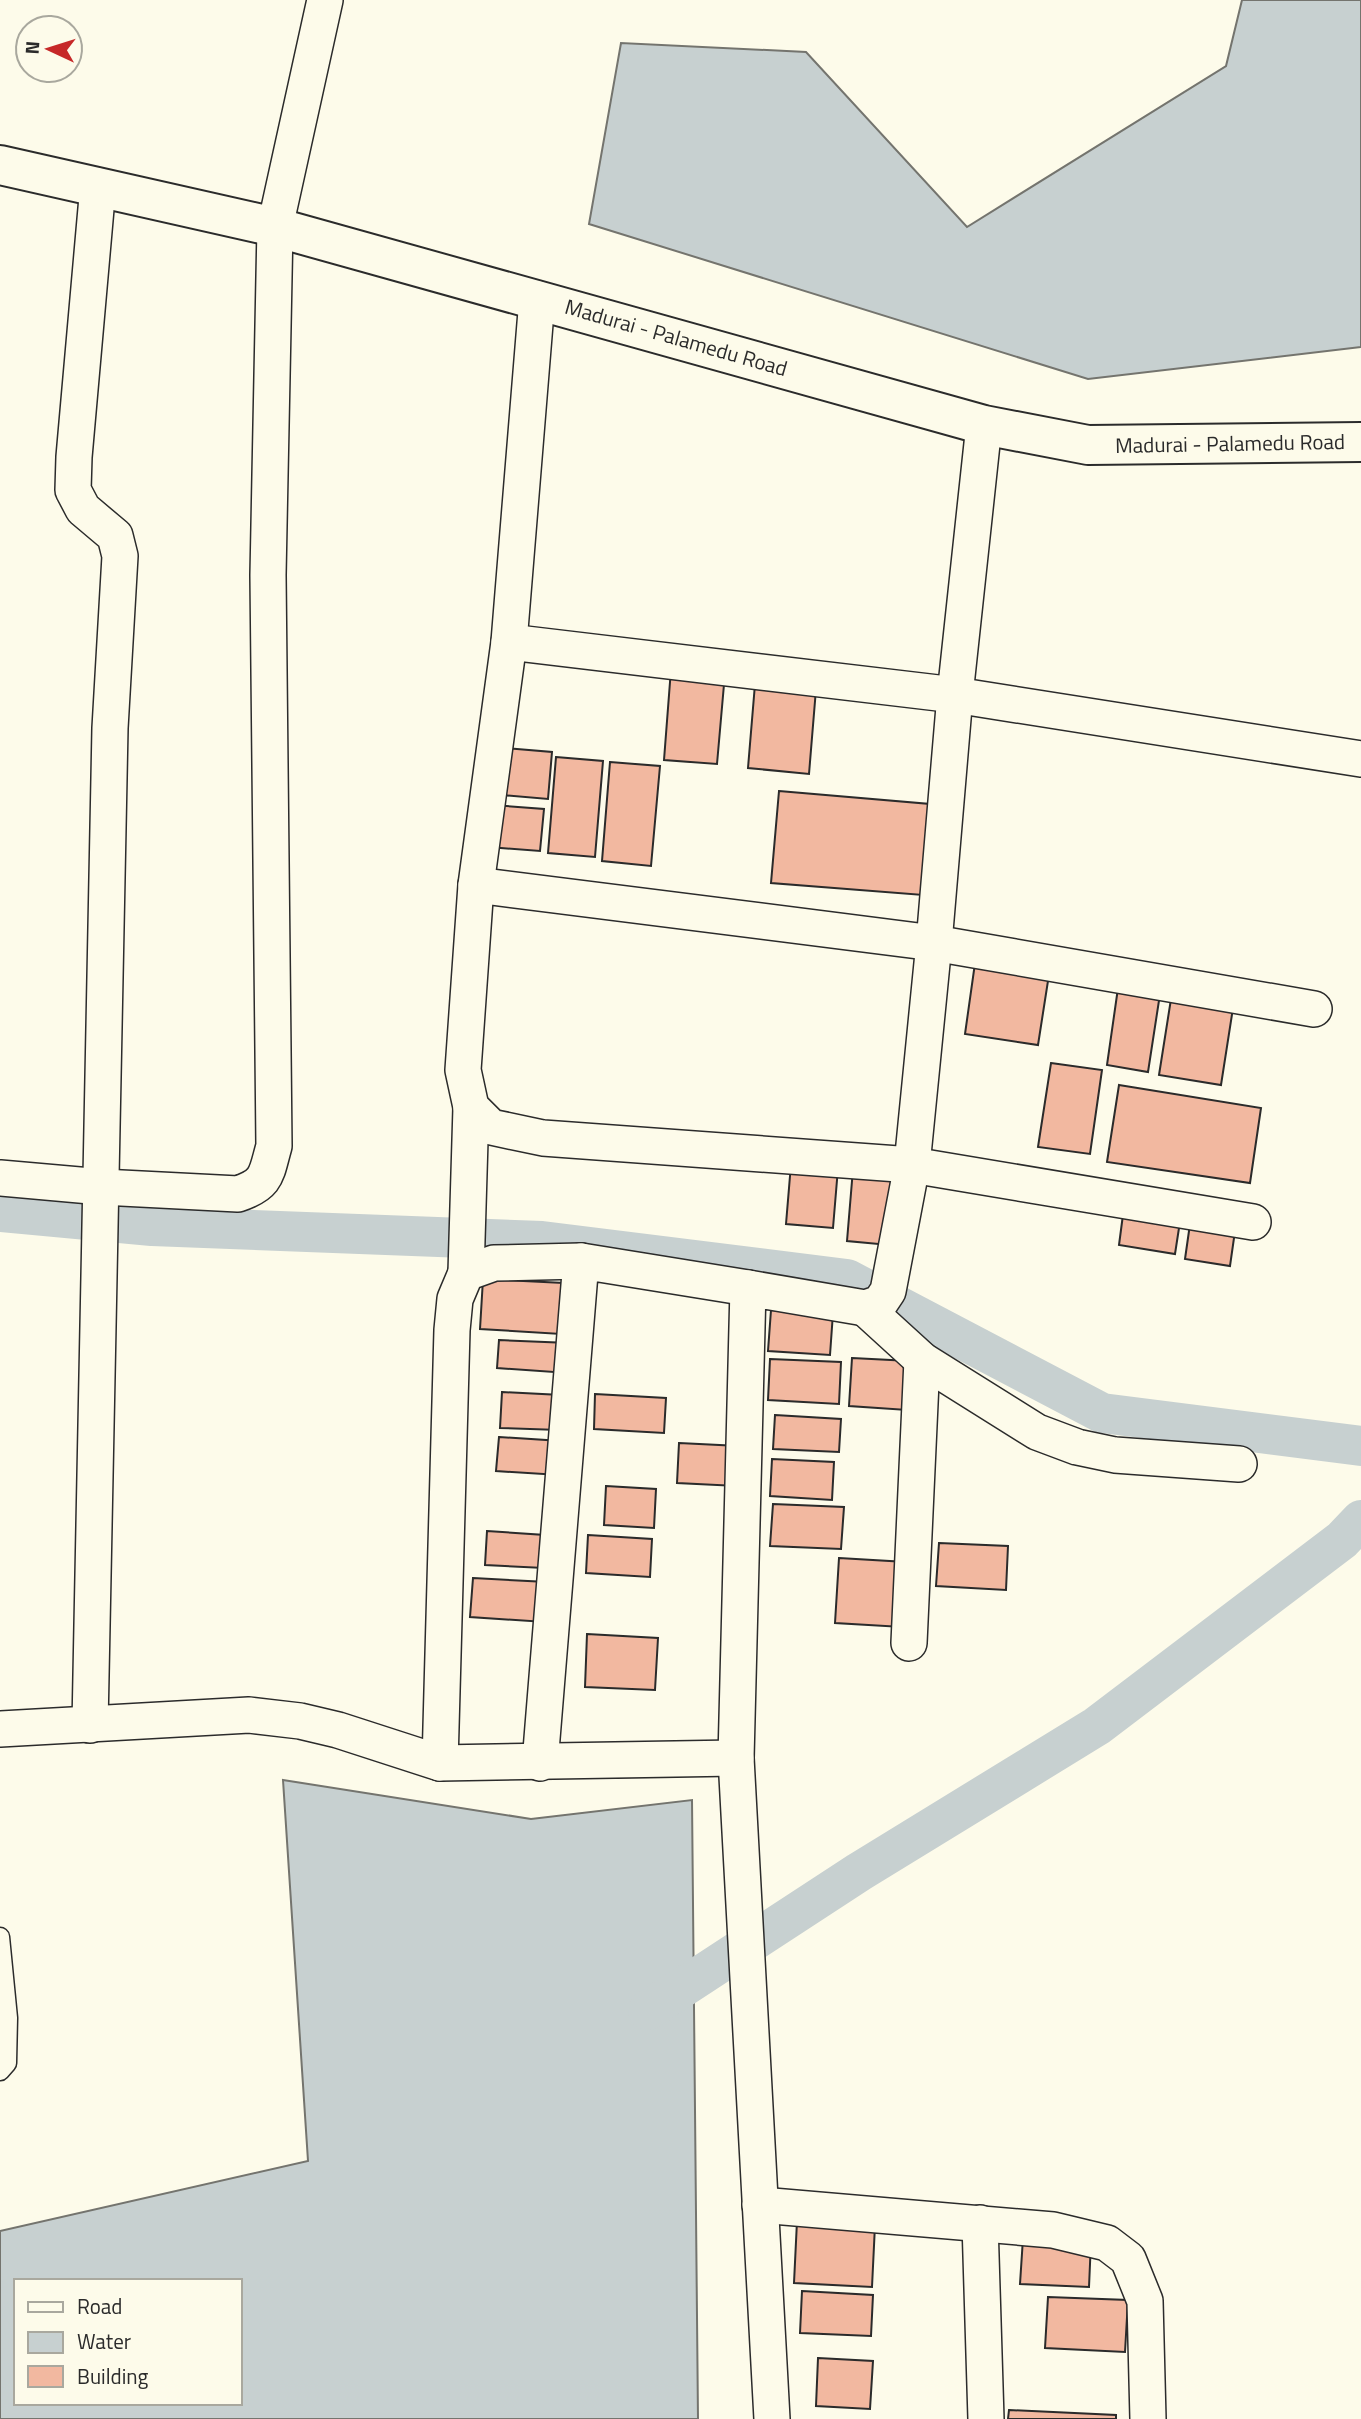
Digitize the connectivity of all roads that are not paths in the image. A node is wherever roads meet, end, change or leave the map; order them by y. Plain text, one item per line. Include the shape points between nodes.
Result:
1 (325, 0) edge
2 (0, 165) edge
3 (98, 186) junction
4 (275, 227) junction
5 (537, 299) junction
6 (984, 425) junction
7 (1361, 442) edge
8 (509, 642) junction
9 (955, 695) junction
10 (1361, 759) edge
11 (476, 886) junction
12 (934, 943) junction
13 (1314, 1009) dead end
14 (471, 1107) junction
15 (912, 1165) junction
16 (0, 1178) edge
17 (102, 1189) junction
18 (1253, 1222) dead end
19 (581, 1261) junction
20 (466, 1273) junction
21 (748, 1288) junction
22 (878, 1300) junction
23 (922, 1360) junction
24 (1239, 1464) dead end
25 (909, 1643) dead end
26 (90, 1725) junction
27 (0, 1729) edge
28 (736, 1758) junction
29 (440, 1763) junction
30 (540, 1763) junction
31 (0, 1937) edge
32 (0, 2071) edge
33 (761, 2205) junction
34 (980, 2223) junction
35 (772, 2419) edge
36 (986, 2419) edge
37 (1148, 2419) edge

1 - 4 street
2 - 3 main road, Madurai - Palamedu Road
3 - 4 main road, Madurai - Palamedu Road
3 - 17 street via 73,490 83,509 115,536 120,556 110,728
4 - 5 main road, Madurai - Palamedu Road
4 - 17 street via 268,575 274,1146 267,1173 255,1188 238,1194
5 - 6 main road, Madurai - Palamedu Road
5 - 8 street
6 - 7 main road, Madurai - Palamedu Road via 1088,445
6 - 9 street
8 - 9 street
8 - 11 street
9 - 10 street
9 - 12 street
11 - 12 street
11 - 14 street via 463,1070
12 - 13 street
12 - 15 street
14 - 15 street via 491,1127 543,1138
14 - 20 street
15 - 18 street
15 - 22 street
16 - 17 street
17 - 26 street
19 - 20 street via 494,1263
19 - 21 street
19 - 30 street
20 - 29 street via 454,1299 452,1330
21 - 22 street via 848,1307
21 - 28 street
22 - 23 street
23 - 24 street via 1037,1432 1077,1447 1115,1455
23 - 25 street
26 - 27 street
26 - 29 street via 249,1715 338,1730
28 - 30 street
28 - 33 street
29 - 30 street
31 - 32 lane via 8,2018 7,2063
33 - 34 street
33 - 35 street
34 - 36 street
34 - 37 street via 1053,2230 1107,2242 1128,2259 1145,2301

